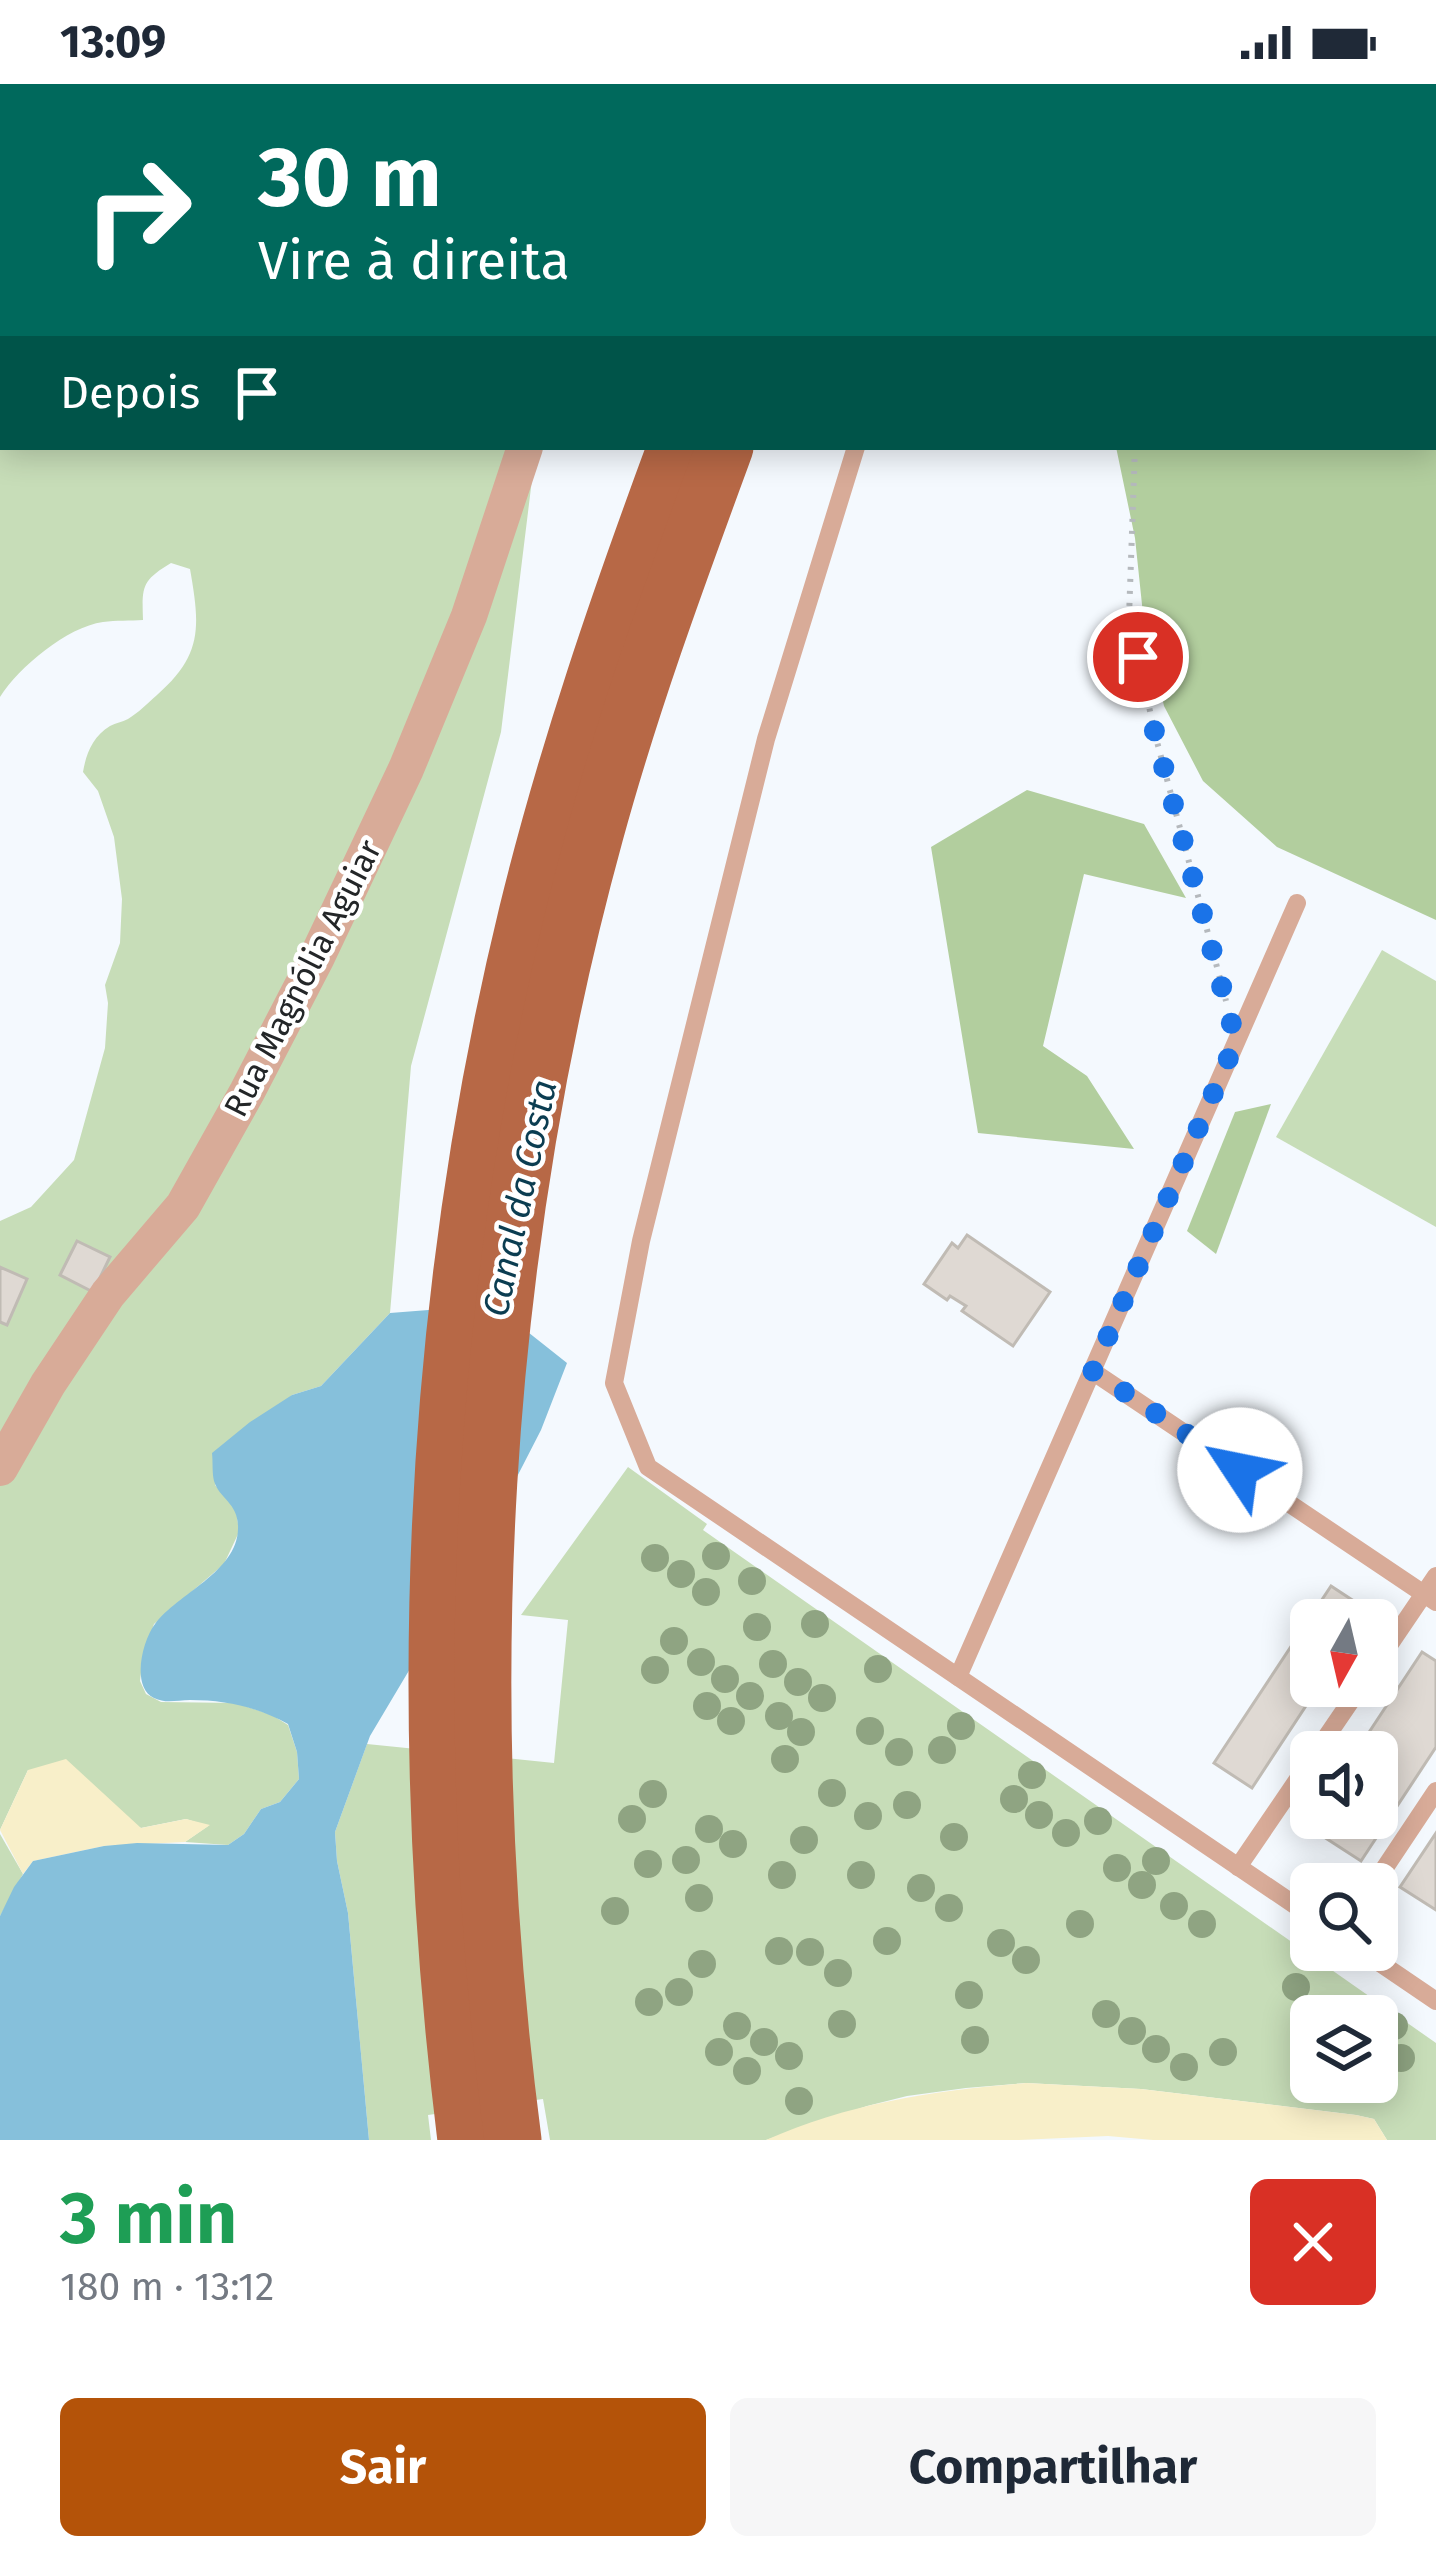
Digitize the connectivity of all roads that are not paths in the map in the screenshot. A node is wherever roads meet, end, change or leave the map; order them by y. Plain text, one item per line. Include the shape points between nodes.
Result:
1 (524, 450) edge
2 (675, 450) edge
3 (724, 450) edge
4 (855, 450) edge
5 (1298, 903) dead end
6 (1093, 1371) junction
7 (0, 1468) edge
8 (1436, 1576) edge
9 (1430, 1598) edge
10 (1398, 1637) edge
11 (958, 1677) junction
12 (1290, 1791) edge
13 (1436, 1791) edge
14 (1388, 1863) edge
15 (1238, 1867) junction
16 (1290, 1902) edge
17 (1393, 1971) edge
18 (1435, 1998) edge
19 (466, 2140) edge
20 (513, 2140) edge

1 - 7 street, Rua Magnólia Aguiar via 470,616 316,959 183,1206 108,1294
2 - 19 main road via 598,664 544,847 488,1102 459,1290 435,1670 446,1954
3 - 20 main road via 594,836 533,1110 505,1296 483,1576 482,1740 492,1951
4 - 11 lane via 766,740 641,1241 614,1383 648,1467
5 - 6 lane
6 - 9 lane
6 - 11 lane
8 - 9 lane
9 - 10 lane
11 - 15 lane
12 - 15 lane
13 - 14 lane
15 - 16 lane
17 - 18 lane

